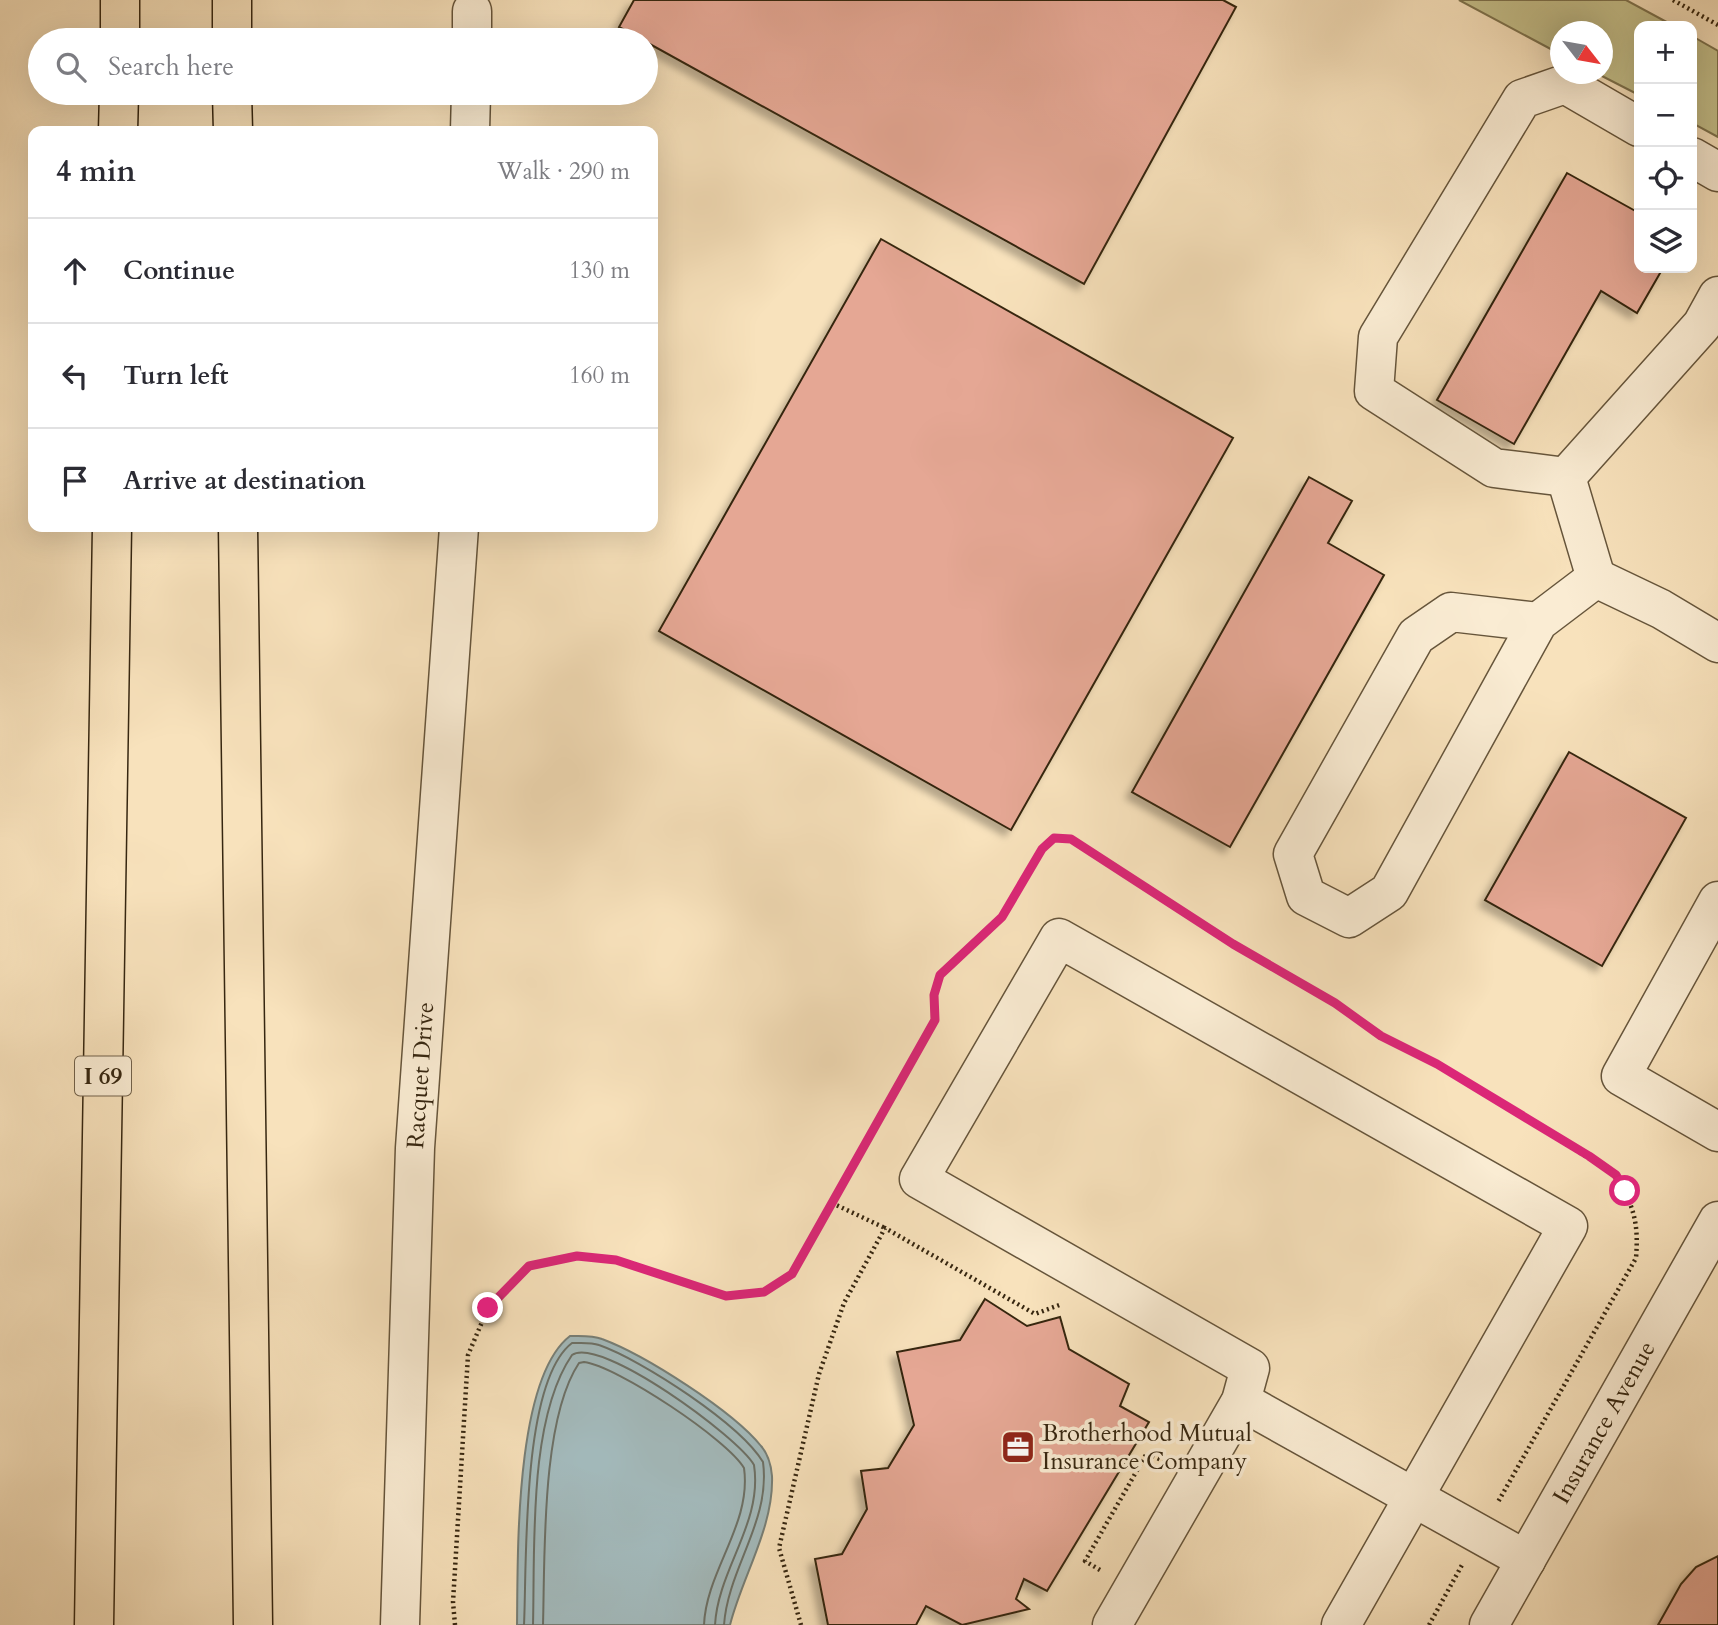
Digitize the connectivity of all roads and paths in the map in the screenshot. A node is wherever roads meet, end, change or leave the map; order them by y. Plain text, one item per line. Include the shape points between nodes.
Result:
1 (121, 0) edge
2 (232, 0) edge
3 (1673, 0) edge
4 (1718, 25) edge
5 (120, 28) edge
6 (232, 28) edge
7 (119, 105) edge
8 (232, 105) edge
9 (471, 105) edge
10 (1634, 124) edge
11 (118, 126) edge
12 (233, 126) edge
13 (470, 126) edge
14 (1697, 160) edge
15 (1718, 172) edge
16 (1718, 296) edge
17 (1566, 477) junction
18 (112, 532) edge
19 (238, 532) edge
20 (459, 532) edge
21 (1597, 578) junction
22 (1538, 622) junction
23 (1718, 643) edge
24 (1718, 901) edge
25 (1718, 1132) edge
26 (832, 1203) junction
27 (1718, 1221) edge
28 (885, 1228) junction
29 (1066, 1302) dead end
30 (1241, 1401) junction
31 (1171, 1465) dead end
32 (1414, 1497) junction
33 (1480, 1533) junction
34 (1526, 1560) junction
35 (1110, 1576) dead end
36 (94, 1625) edge
37 (253, 1625) edge
38 (400, 1625) edge
39 (455, 1625) edge
40 (801, 1625) edge
41 (1112, 1625) edge
42 (1341, 1625) edge
43 (1429, 1625) edge
44 (1489, 1625) edge

1 - 5 highway
2 - 6 highway
3 - 4 path
7 - 11 highway
8 - 12 highway
9 - 13 street
10 - 17 street via 1565,84 1522,99 1378,337 1374,391 1494,468
14 - 15 street
16 - 17 street via 1702,325
17 - 21 street
18 - 36 highway, I 69
19 - 37 highway
20 - 38 street, Racquet Drive via 415,1148
21 - 22 street
21 - 23 street
22 - 22 street via 1389,892 1349,918 1306,896 1293,854 1416,636 1451,612
24 - 25 street via 1621,1076
26 - 28 path
26 - 33 path via 935,1020 934,995 940,975 1002,917 1042,849 1054,838 1071,839 1381,1036 1437,1064 1616,1175 1633,1205 1636,1258
26 - 39 path via 792,1274 764,1292 726,1296 616,1260 577,1256 529,1266 488,1308 468,1355
27 - 34 street, Insurance Avenue
28 - 29 path via 1035,1314
28 - 40 path via 844,1303 819,1374 779,1548
30 - 32 street
30 - 32 street via 1250,1368 919,1179 1059,938 1568,1226
30 - 41 street
31 - 35 path via 1147,1453 1085,1561
32 - 33 street
32 - 42 street
33 - 34 street
33 - 43 path
34 - 44 street, Insurance Avenue

